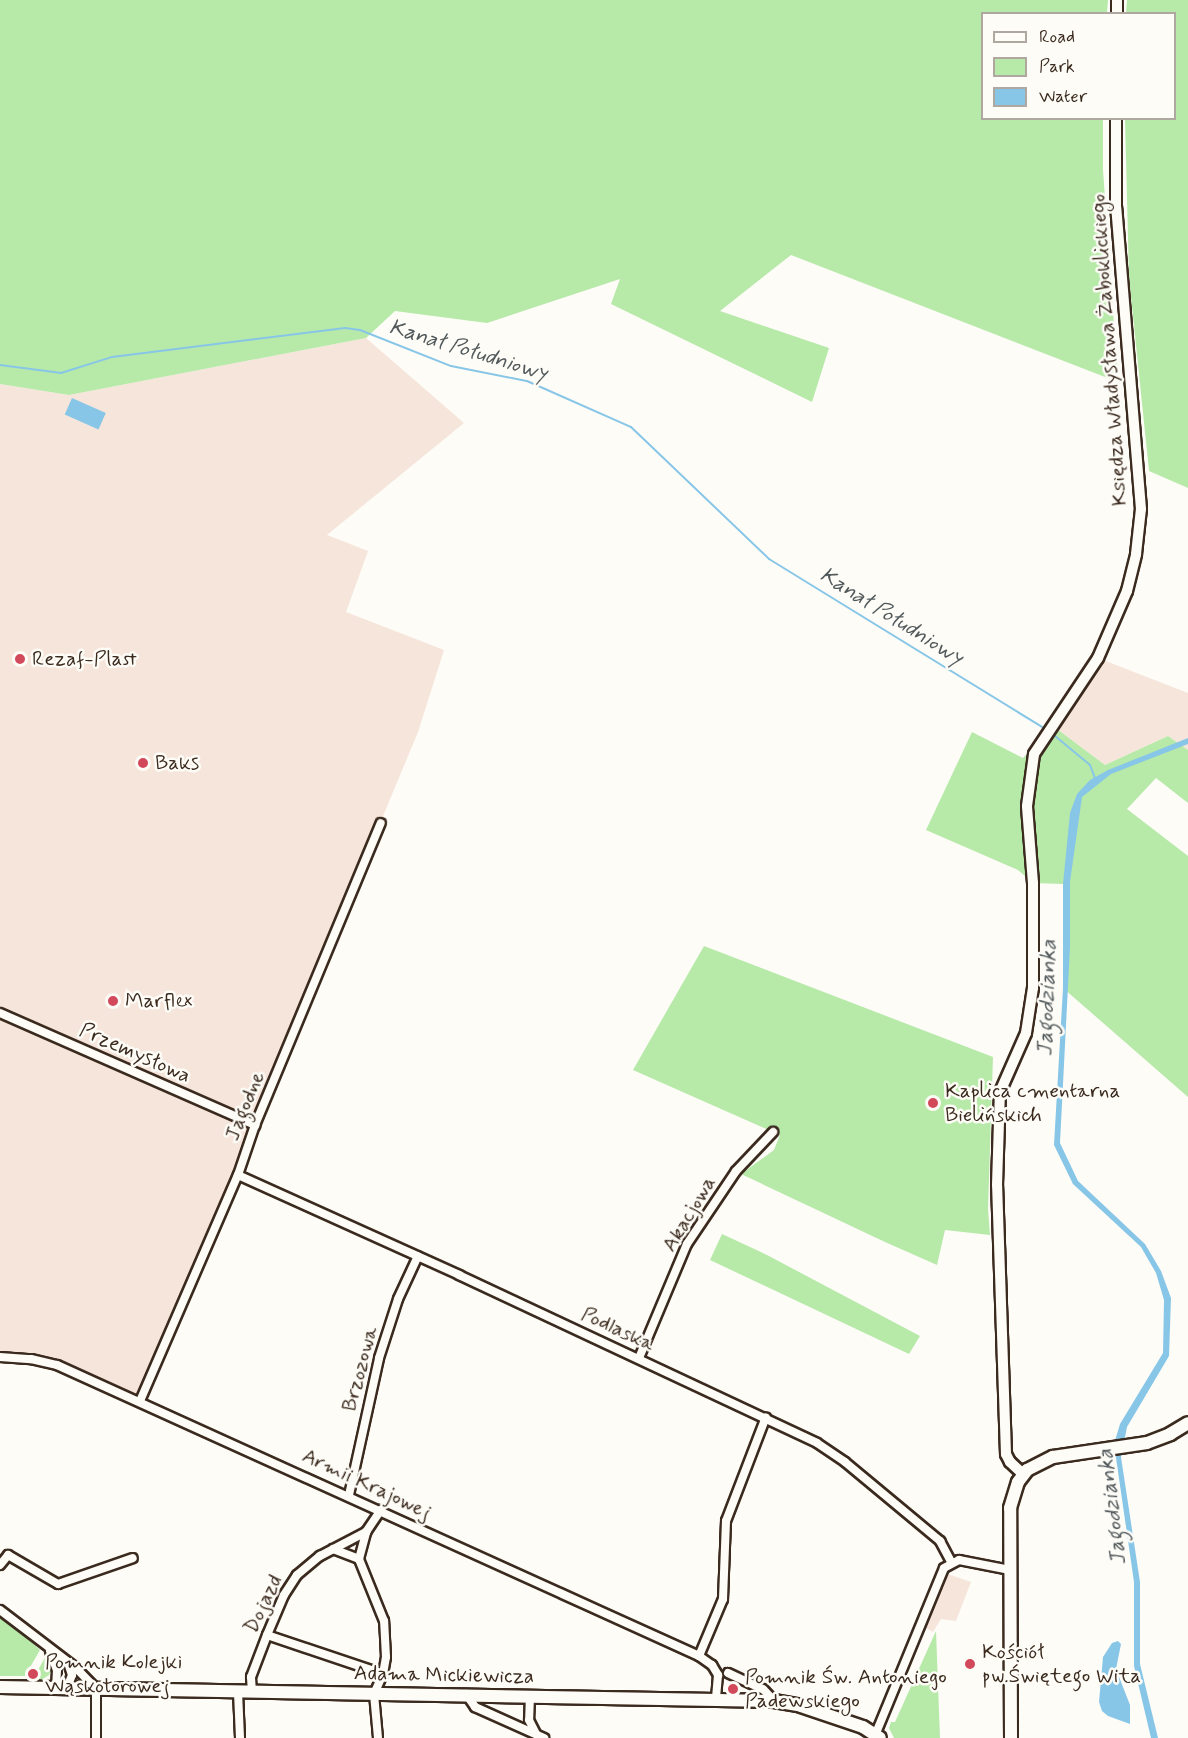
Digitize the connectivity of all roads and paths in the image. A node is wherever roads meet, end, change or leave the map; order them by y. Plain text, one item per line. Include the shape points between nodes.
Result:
1 (1116, 120) edge
2 (381, 823) dead end
3 (0, 1013) edge
4 (255, 1125) junction
5 (773, 1132) dead end
6 (238, 1175) junction
7 (418, 1256) junction
8 (0, 1357) edge
9 (639, 1358) junction
10 (140, 1401) junction
11 (766, 1417) junction
12 (1188, 1423) edge
13 (1023, 1474) junction
14 (350, 1495) junction
15 (381, 1510) junction
16 (366, 1532) junction
17 (333, 1549) junction
18 (133, 1558) dead end
19 (359, 1559) junction
20 (951, 1562) junction
21 (0, 1565) edge
22 (1010, 1570) junction
23 (0, 1610) edge
24 (267, 1635) junction
25 (49, 1648) junction
26 (699, 1656) junction
27 (68, 1662) junction
28 (728, 1673) dead end
29 (383, 1674) junction
30 (0, 1687) edge
31 (62, 1688) junction
32 (96, 1689) junction
33 (238, 1692) junction
34 (252, 1692) junction
35 (374, 1694) junction
36 (466, 1694) junction
37 (530, 1695) junction
38 (716, 1700) junction
39 (774, 1701) junction
40 (540, 1736) edge
41 (879, 1737) edge
42 (96, 1738) edge
43 (240, 1738) edge
44 (378, 1738) edge
45 (1011, 1738) edge

1 - 13 street, Księdza Władysława Żaboklickiego via 1116,208 1141,510 1137,554 1119,610 1098,658 1034,754 1027,806 1033,884 1033,987 1026,1033 1000,1092 998,1185 1006,1454
2 - 4 street, Jagodne
3 - 4 street, Przemysłowa
4 - 6 street, Jagodne
5 - 9 street, Akacjowa via 736,1171 687,1244
6 - 7 street, Podlaska
6 - 10 street, Jagodne
7 - 9 street, Podlaska
7 - 14 street, Brzozowa via 398,1299 379,1358
8 - 10 street, Armii Krajowej via 57,1365
9 - 11 street, Podlaska
10 - 14 street, Armii Krajowej
11 - 20 street, Podlaska via 845,1462 940,1541
11 - 26 street via 726,1521 723,1599
12 - 13 main road via 1164,1437 1134,1446 1053,1457
13 - 22 main road via 1014,1489 1010,1508
14 - 15 street, Armii Krajowej
15 - 16 street, Dojazd
15 - 26 street, Armii Krajowej
16 - 17 street, Dojazd
16 - 19 street, Dojazd
17 - 19 street
17 - 24 street, Dojazd via 297,1575
18 - 21 street via 58,1584 8,1555
19 - 29 street via 384,1621
20 - 22 street
20 - 41 street via 942,1572
22 - 45 main road
23 - 25 street
24 - 29 street
24 - 34 street, Dojazd via 251,1677
25 - 27 street
25 - 31 street
26 - 38 street, Armii Krajowej via 718,1675
27 - 31 street via 72,1675
27 - 32 street
28 - 39 street via 763,1689
29 - 35 street
30 - 31 main road, Adama Mickiewicza
31 - 32 main road, Adama Mickiewicza
32 - 33 main road, Adama Mickiewicza
32 - 42 street
33 - 34 main road, Adama Mickiewicza
33 - 43 street
34 - 35 main road, Adama Mickiewicza
35 - 36 main road, Adama Mickiewicza
35 - 44 street
36 - 37 main road, Adama Mickiewicza
36 - 40 street via 475,1707
37 - 38 main road, Adama Mickiewicza
37 - 40 street via 529,1720
38 - 39 main road, Adama Mickiewicza
39 - 41 main road, Adama Mickiewicza via 801,1706

